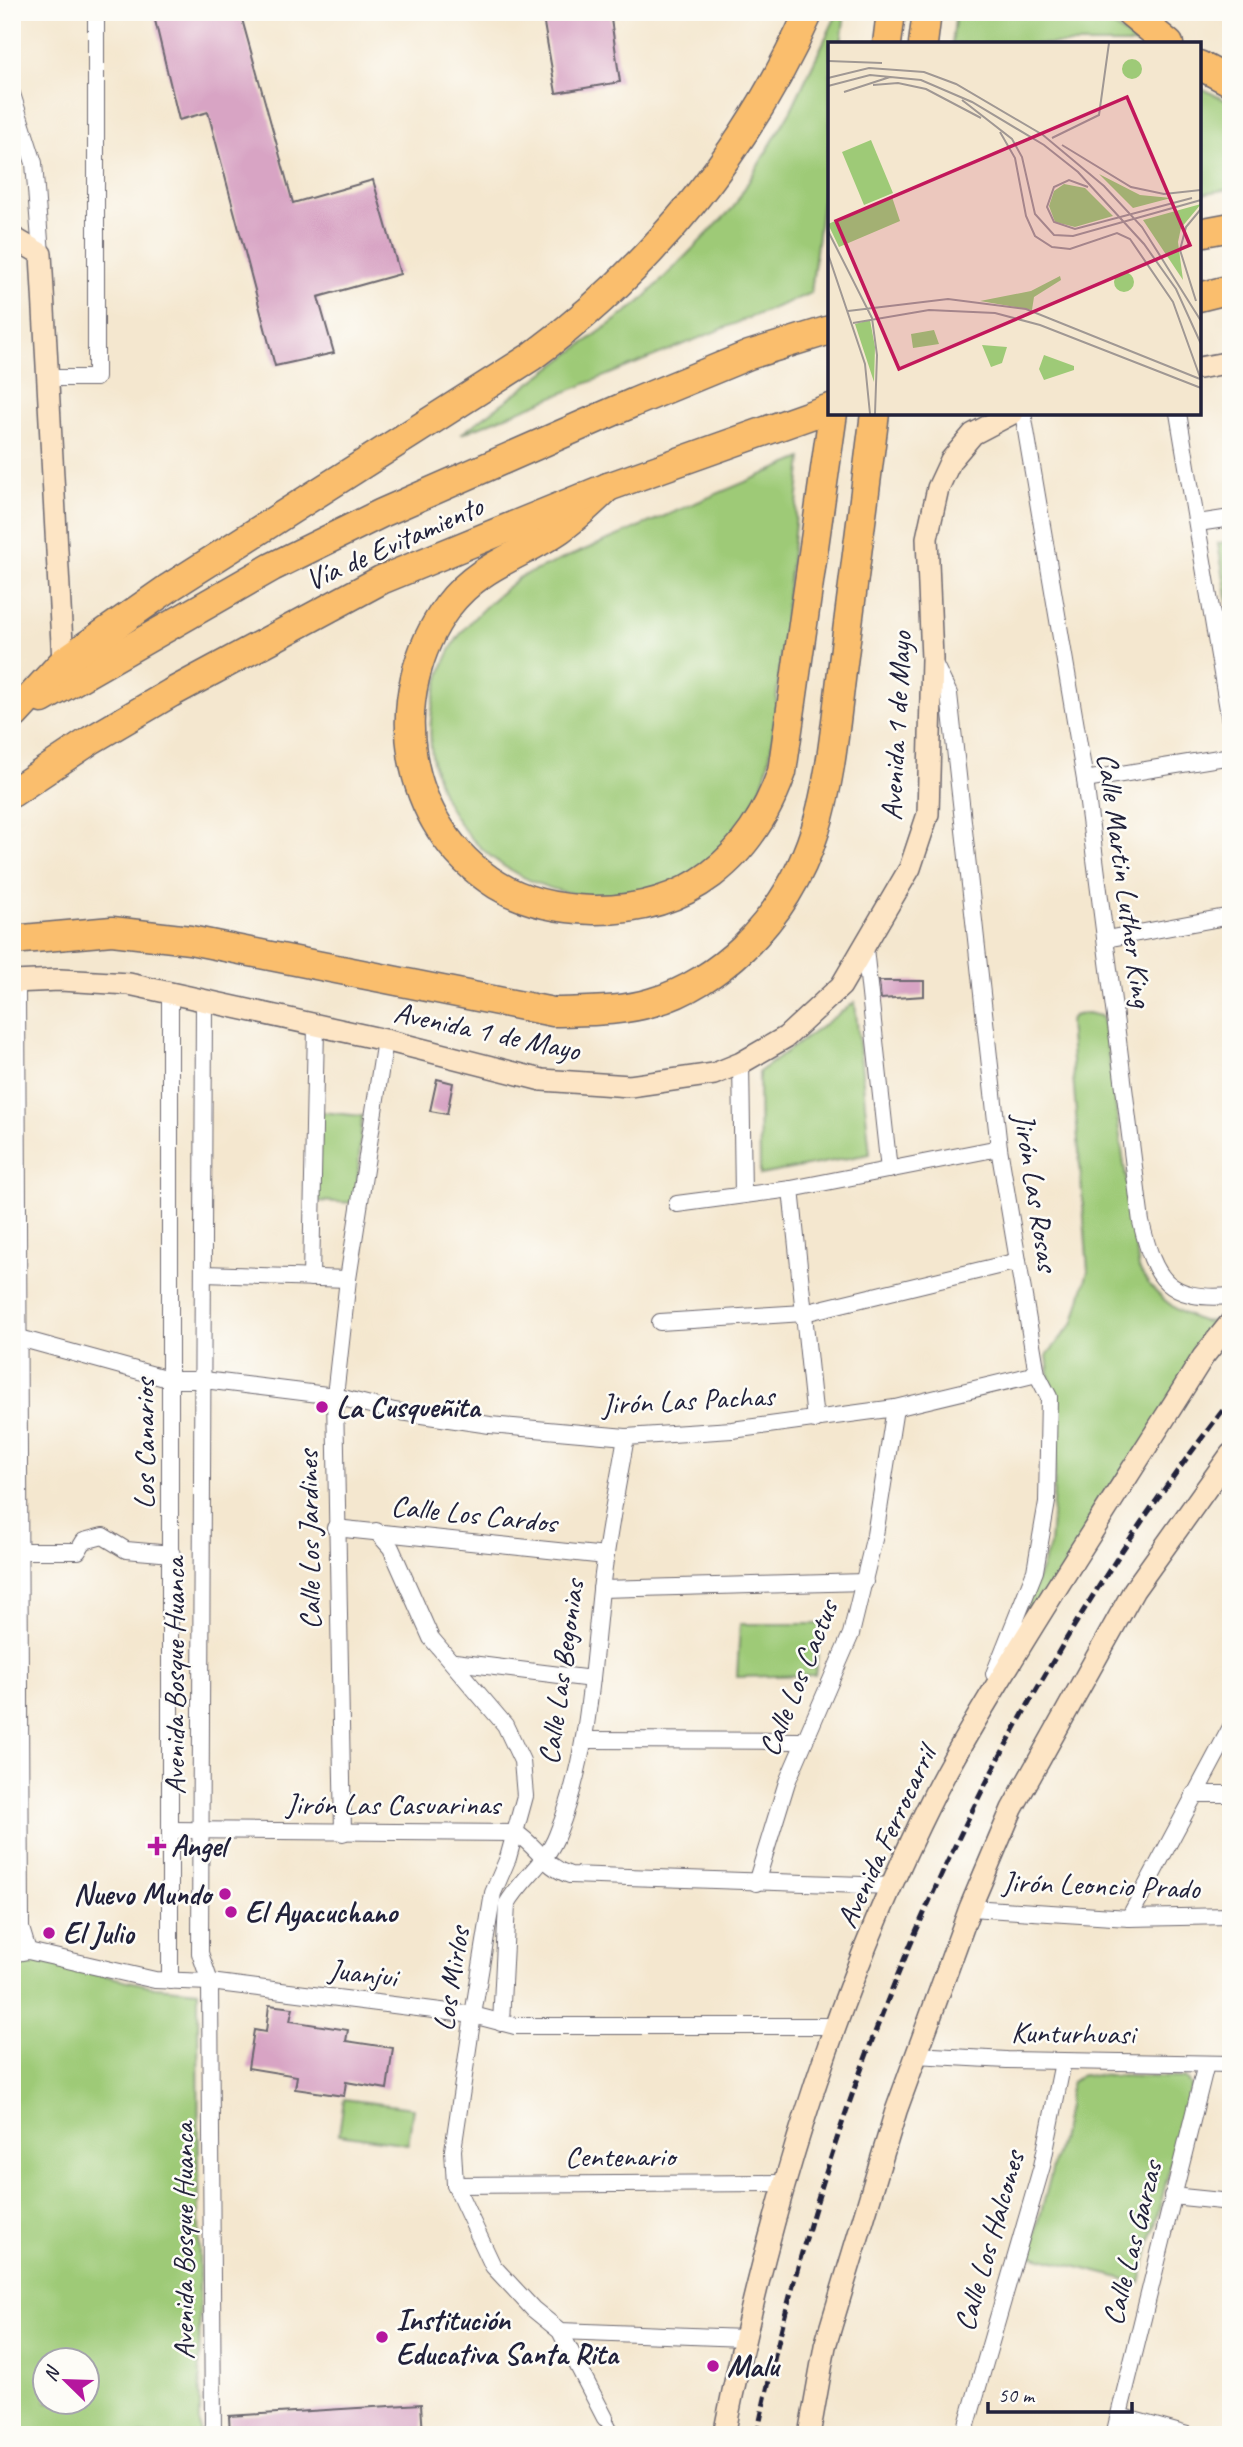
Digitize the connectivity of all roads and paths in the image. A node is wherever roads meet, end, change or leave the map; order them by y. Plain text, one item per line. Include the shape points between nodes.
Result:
1 (96, 12) edge
2 (809, 12) edge
3 (891, 12) edge
4 (927, 12) edge
5 (1130, 12) edge
6 (887, 42) edge
7 (923, 42) edge
8 (1167, 42) edge
9 (1201, 66) edge
10 (1231, 82) edge
11 (12, 94) edge
12 (1231, 226) edge
13 (1201, 233) edge
14 (12, 237) edge
15 (41, 254) junction
16 (1231, 289) edge
17 (1201, 296) edge
18 (828, 331) edge
19 (1231, 362) edge
20 (1201, 368) edge
21 (48, 378) junction
22 (828, 409) edge
23 (832, 415) edge
24 (875, 415) edge
25 (1009, 415) edge
26 (1023, 415) edge
27 (1178, 415) edge
28 (608, 487) junction
29 (1231, 518) edge
30 (1198, 523) junction
31 (932, 659) junction
32 (63, 662) junction
33 (14, 716) edge
34 (1231, 727) edge
35 (1231, 756) edge
36 (1085, 780) junction
37 (12, 793) edge
38 (1231, 916) edge
39 (1106, 939) junction
40 (12, 940) edge
41 (865, 948) junction
42 (15, 981) edge
43 (170, 992) junction
44 (204, 999) junction
45 (316, 1026) junction
46 (385, 1040) junction
47 (741, 1063) junction
48 (999, 1148) junction
49 (888, 1170) junction
50 (791, 1189) junction
51 (743, 1195) junction
52 (677, 1204) dead end
53 (1018, 1261) junction
54 (204, 1274) junction
55 (311, 1278) junction
56 (348, 1279) junction
57 (1231, 1296) edge
58 (804, 1313) junction
59 (660, 1322) dead end
60 (1231, 1322) edge
61 (15, 1336) edge
62 (1037, 1374) junction
63 (172, 1380) junction
64 (204, 1380) junction
65 (335, 1396) junction
66 (895, 1408) junction
67 (815, 1420) junction
68 (626, 1437) junction
69 (1231, 1454) edge
70 (335, 1528) junction
71 (376, 1531) junction
72 (19, 1551) junction
73 (172, 1554) junction
74 (606, 1556) junction
75 (865, 1582) junction
76 (601, 1589) junction
77 (172, 1590) junction
78 (202, 1591) junction
79 (455, 1662) junction
80 (592, 1679) junction
81 (974, 1723) junction
82 (1231, 1727) edge
83 (585, 1740) junction
84 (802, 1741) junction
85 (1194, 1794) junction
86 (1231, 1794) edge
87 (171, 1830) junction
88 (201, 1830) junction
89 (343, 1833) junction
90 (516, 1833) junction
91 (543, 1859) junction
92 (756, 1883) junction
93 (891, 1886) junction
94 (970, 1908) junction
95 (1231, 1916) edge
96 (1129, 1918) junction
97 (20, 1953) edge
98 (170, 1981) junction
99 (210, 1982) junction
100 (472, 2015) junction
101 (500, 2023) junction
102 (835, 2026) junction
103 (915, 2055) junction
104 (1063, 2062) junction
105 (1206, 2064) junction
106 (1231, 2064) edge
107 (784, 2183) junction
108 (455, 2185) junction
109 (1172, 2196) junction
110 (1231, 2202) edge
111 (560, 2331) junction
112 (744, 2338) junction
113 (1119, 2416) junction
114 (605, 2418) joint
115 (213, 2435) edge
116 (614, 2435) edge
117 (724, 2435) edge
118 (809, 2435) edge
119 (964, 2435) edge
120 (1114, 2435) edge
121 (1187, 2435) edge

1 - 21 street via 96,377
2 - 32 highway via 766,96 719,167 654,247 580,321
3 - 6 highway
4 - 7 highway
5 - 8 highway
9 - 10 highway
11 - 15 street via 34,163
12 - 13 highway
14 - 15 main road
15 - 21 main road
16 - 17 highway
18 - 33 highway, Vía de Evitamiento via 750,355 382,513 260,573
19 - 20 main road
21 - 32 main road
22 - 28 highway, Vía de Evitamiento
23 - 28 highway via 782,772 770,804 730,860 697,885 670,899 626,910 570,909 536,903 498,885 453,845 421,790 411,758 410,696 430,635 469,583 509,555 560,529
24 - 40 highway via 825,795 812,845 791,891 758,934 728,962 690,987 654,1002 612,1010 553,1012 190,940 112,931
25 - 31 main road, Avenida 1 de Mayo via 973,434 951,460 938,488 927,538
26 - 36 street, Calle Martin Luther King
27 - 30 street
28 - 37 highway, Vía de Evitamiento via 381,580 114,726
29 - 30 street
30 - 34 street
31 - 41 main road, Avenida 1 de Mayo via 928,814 910,867
31 - 48 street, Jirón Las Rosas via 949,694
32 - 33 highway
35 - 36 street
36 - 39 street, Calle Martin Luther King
38 - 39 street
39 - 57 street, Calle Martin Luther King via 1141,1222 1150,1260 1172,1289 1205,1298
41 - 47 main road, Avenida 1 de Mayo via 841,986 809,1019
41 - 49 street
42 - 43 main road, Avenida 1 de Mayo via 98,981
42 - 61 street
43 - 44 main road, Avenida 1 de Mayo
43 - 63 street, Los Canarios
44 - 45 main road, Avenida 1 de Mayo
44 - 54 street, Avenida Bosque Huanca
45 - 46 main road, Avenida 1 de Mayo
45 - 55 street
46 - 47 main road, Avenida 1 de Mayo via 542,1080 630,1086 714,1074
46 - 56 street, Calle Los Jardines
47 - 51 street
48 - 49 street
48 - 53 street, Jirón Las Rosas
49 - 50 street
50 - 51 street
50 - 58 street
51 - 52 street
53 - 58 street
53 - 62 street, Jirón Las Rosas
54 - 55 street
54 - 64 street, Avenida Bosque Huanca
55 - 56 street
56 - 65 street, Calle Los Jardines
58 - 59 street
58 - 67 street
60 - 81 main road, Avenida Ferrocarril via 1203,1357
61 - 63 street, Jirón Las Pachas
61 - 72 street
62 - 66 street, Jirón Las Pachas
62 - 81 street, Jirón Las Rosas via 1049,1397 1050,1432 1047,1502 1035,1571
63 - 64 street, Jirón Las Pachas
63 - 73 street, Los Canarios
64 - 65 street, Jirón Las Pachas
64 - 78 street, Avenida Bosque Huanca
65 - 68 street, Jirón Las Pachas via 463,1421
65 - 70 street, Calle Los Jardines
66 - 67 street, Jirón Las Pachas
66 - 75 street, Calle Los Cactus
67 - 68 street, Jirón Las Pachas
68 - 74 street, Calle Las Begonias
69 - 94 main road via 1135,1590 1012,1809
70 - 71 street, Calle Los Cardos
70 - 89 street, Calle Los Jardines
71 - 74 street, Calle Los Cardos
71 - 79 street, Los Mirlos via 390,1548 431,1638
72 - 73 street via 78,1551 84,1541 103,1536 126,1550
72 - 97 street
73 - 77 street, Los Canarios
74 - 76 street, Calle Las Begonias
75 - 76 street
75 - 84 street, Calle Los Cactus via 851,1634
76 - 80 street, Calle Las Begonias
77 - 78 street
77 - 87 street, Los Canarios
78 - 88 street, Avenida Bosque Huanca
79 - 80 street
79 - 90 street, Los Mirlos via 505,1725 522,1761 525,1797
80 - 83 street, Calle Las Begonias
81 - 93 main road, Avenida Ferrocarril
82 - 85 street
83 - 84 street
83 - 91 street, Calle Las Begonias via 557,1837
84 - 92 street, Calle Los Cactus
85 - 86 street
85 - 96 street
87 - 88 street, Jirón Las Casuarinas
87 - 98 street, Los Canarios
88 - 89 street, Jirón Las Casuarinas
88 - 99 street, Avenida Bosque Huanca via 200,1953
89 - 90 street, Jirón Las Casuarinas
90 - 91 street, Jirón Las Casuarinas
90 - 100 street, Los Mirlos via 494,1894
91 - 92 street, Jirón Las Casuarinas via 570,1875
91 - 101 street, Calle Las Begonias via 508,1904
92 - 93 street, Jirón Las Casuarinas
93 - 102 main road, Avenida Ferrocarril
94 - 96 street, Jirón Leoncio Prado
94 - 103 main road
95 - 96 street, Jirón Leoncio Prado
97 - 98 street, Juanjui
98 - 99 street, Juanjui
99 - 100 street, Juanjui
99 - 115 street, Avenida Bosque Huanca
100 - 101 street, Juanjui
100 - 108 street, Los Mirlos via 453,2150
101 - 102 street, Juanjui
102 - 107 main road, Avenida Ferrocarril
103 - 104 street, Kunturhuasi
103 - 118 main road via 825,2346
104 - 105 street, Kunturhuasi
104 - 119 street, Calle Los Halcones via 1042,2166
105 - 106 street, Kunturhuasi
105 - 109 street, Calle Las Garzas
107 - 108 street, Centenario
107 - 112 main road, Avenida Ferrocarril
108 - 111 street, Los Mirlos via 493,2266
109 - 110 street
109 - 113 street, Calle Las Garzas
111 - 112 street
111 - 114 street, Los Mirlos
112 - 117 main road, Avenida Ferrocarril
113 - 120 street, Calle Las Garzas
113 - 121 street
114 - 116 street, Los Mirlos

